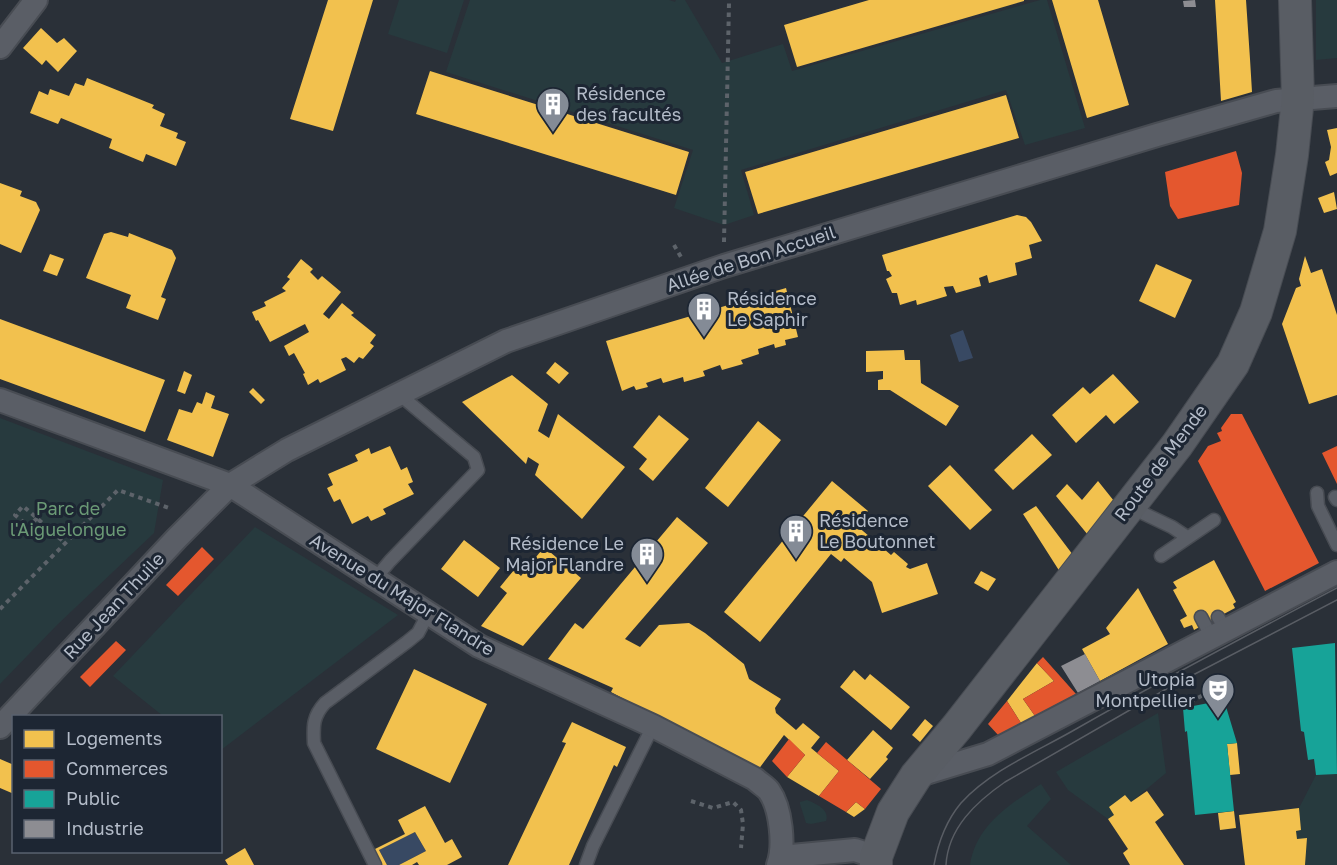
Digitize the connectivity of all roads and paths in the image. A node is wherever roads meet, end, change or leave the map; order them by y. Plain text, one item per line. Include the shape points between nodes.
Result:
1 (36, 0) edge
2 (1295, 0) edge
3 (729, 3) dead end
4 (0, 47) edge
5 (1337, 96) edge
6 (1298, 98) junction
7 (674, 245) dead end
8 (683, 260) dead end
9 (724, 266) junction
10 (400, 395) junction
11 (0, 400) edge
12 (230, 485) junction
13 (1317, 493) dead end
14 (159, 506) dead end
15 (1129, 506) junction
16 (37, 518) junction
17 (1214, 520) dead end
18 (1187, 537) junction
19 (65, 543) junction
20 (1337, 545) edge
21 (1161, 556) dead end
22 (1337, 572) edge
23 (375, 579) junction
24 (0, 609) edge
25 (428, 614) junction
26 (1201, 617) dead end
27 (1218, 628) junction
28 (1215, 689) dead end
29 (1190, 702) dead end
30 (653, 726) junction
31 (0, 727) edge
32 (916, 776) junction
33 (691, 801) dead end
34 (741, 848) dead end
35 (779, 861) edge
36 (876, 861) edge
37 (375, 865) edge
38 (585, 865) edge

1 - 4 street
2 - 6 main road, Route de Mende
3 - 9 path
5 - 6 street, Allée de Bon Accueil
6 - 9 street, Allée de Bon Accueil via 1157,135
6 - 15 main road, Route de Mende via 1280,231 1256,312 1233,364
7 - 8 path
9 - 10 street, Allée de Bon Accueil via 506,341
10 - 12 street, Allée de Bon Accueil via 287,450
10 - 23 lane via 474,457 478,471
11 - 12 street, Avenue du Major Flandre
12 - 23 street, Avenue du Major Flandre
12 - 31 street, Rue Jean Thuile
13 - 20 lane via 1318,506
14 - 19 path via 118,490
15 - 18 lane
15 - 32 main road, Route de Mende
16 - 16 path via 23,506 15,515 28,527
16 - 19 path
17 - 18 lane
18 - 21 lane
19 - 24 path
22 - 27 street
23 - 25 street, Avenue du Major Flandre
25 - 30 street, Avenue du Major Flandre via 479,646
25 - 37 lane via 418,633 325,703 316,712 313,725 314,743
26 - 27 lane
27 - 32 street via 988,754
28 - 29 path
30 - 35 street, Avenue du Major Flandre via 755,779 769,791 782,833
30 - 38 lane
32 - 36 main road, Route de Mende via 892,812
33 - 34 path via 713,808 733,802 741,810
35 - 36 street via 838,850 855,850

